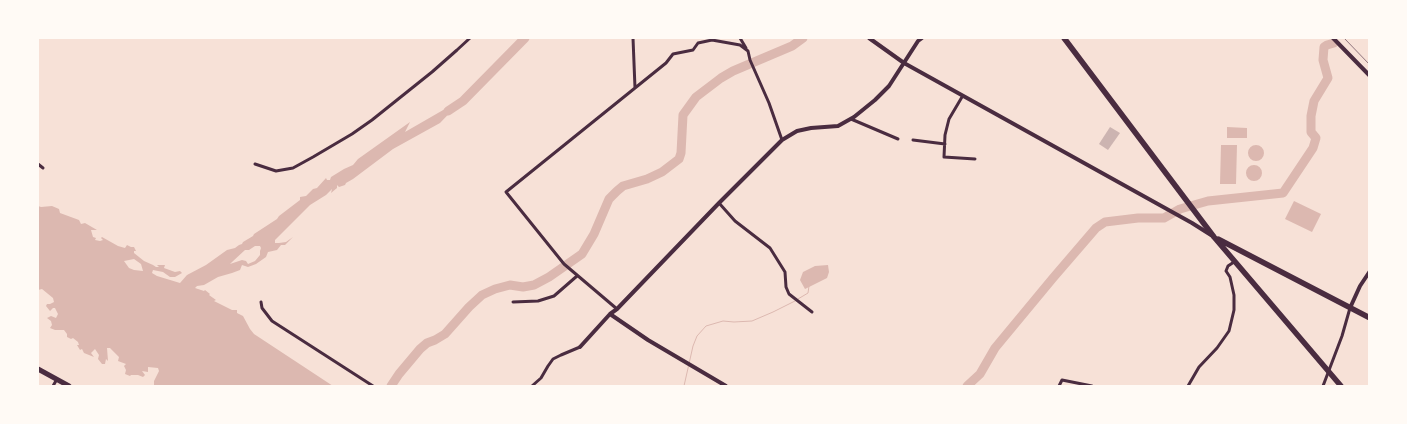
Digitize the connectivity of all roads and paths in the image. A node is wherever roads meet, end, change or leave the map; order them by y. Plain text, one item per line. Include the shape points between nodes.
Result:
1 (470, 38) edge
2 (633, 38) edge
3 (740, 38) edge
4 (870, 38) edge
5 (922, 38) edge
6 (1064, 38) edge
7 (1334, 38) edge
8 (748, 51) junction
9 (904, 64) junction
10 (1370, 76) edge
11 (635, 88) junction
12 (962, 97) junction
13 (851, 119) junction
14 (898, 139) dead end
15 (782, 140) junction
16 (913, 140) dead end
17 (945, 144) junction
18 (975, 159) dead end
19 (38, 164) edge
20 (255, 164) dead end
21 (43, 168) dead end
22 (718, 203) junction
23 (1195, 212) junction
24 (1192, 223) junction
25 (1214, 237) junction
26 (1242, 252) junction
27 (1234, 261) junction
28 (1370, 271) edge
29 (577, 276) junction
30 (261, 302) dead end
31 (514, 302) dead end
32 (1350, 308) junction
33 (618, 309) junction
34 (812, 312) dead end
35 (610, 314) junction
36 (1370, 318) edge
37 (580, 347) joint
38 (38, 369) edge
39 (1328, 372) junction
40 (56, 380) junction
41 (53, 386) edge
42 (69, 386) edge
43 (372, 386) edge
44 (532, 386) edge
45 (726, 386) edge
46 (1059, 386) edge
47 (1092, 386) edge
48 (1188, 386) edge
49 (1323, 386) edge
50 (1341, 386) edge

1 - 20 street via 352,134 293,168 276,171
2 - 11 street
3 - 8 street
4 - 9 street
5 - 9 street
6 - 23 highway
7 - 10 street
8 - 11 street via 740,45 712,40 698,43 693,50 673,54
8 - 15 street
9 - 12 street
9 - 13 street via 875,100
11 - 29 street via 506,192
12 - 17 street via 949,119
12 - 24 street
13 - 14 street
13 - 15 street via 838,126 797,131
15 - 22 street
16 - 17 street
17 - 18 street via 944,157
19 - 21 street
22 - 33 street
22 - 34 street via 770,248 785,272 789,294
23 - 24 street via 1197,216
23 - 25 highway
24 - 25 street
25 - 26 highway
25 - 27 highway
26 - 27 highway
26 - 32 highway
27 - 39 highway
27 - 48 street via 1226,270 1234,295 1229,331 1199,367
28 - 32 street
29 - 31 street via 554,296
29 - 33 street
30 - 43 street via 272,322
32 - 36 highway
32 - 39 street
33 - 35 street
35 - 37 street
35 - 45 street
37 - 44 street via 553,359
38 - 40 main road
39 - 49 street
39 - 50 highway
40 - 41 street
40 - 42 main road
46 - 47 street via 1062,380

